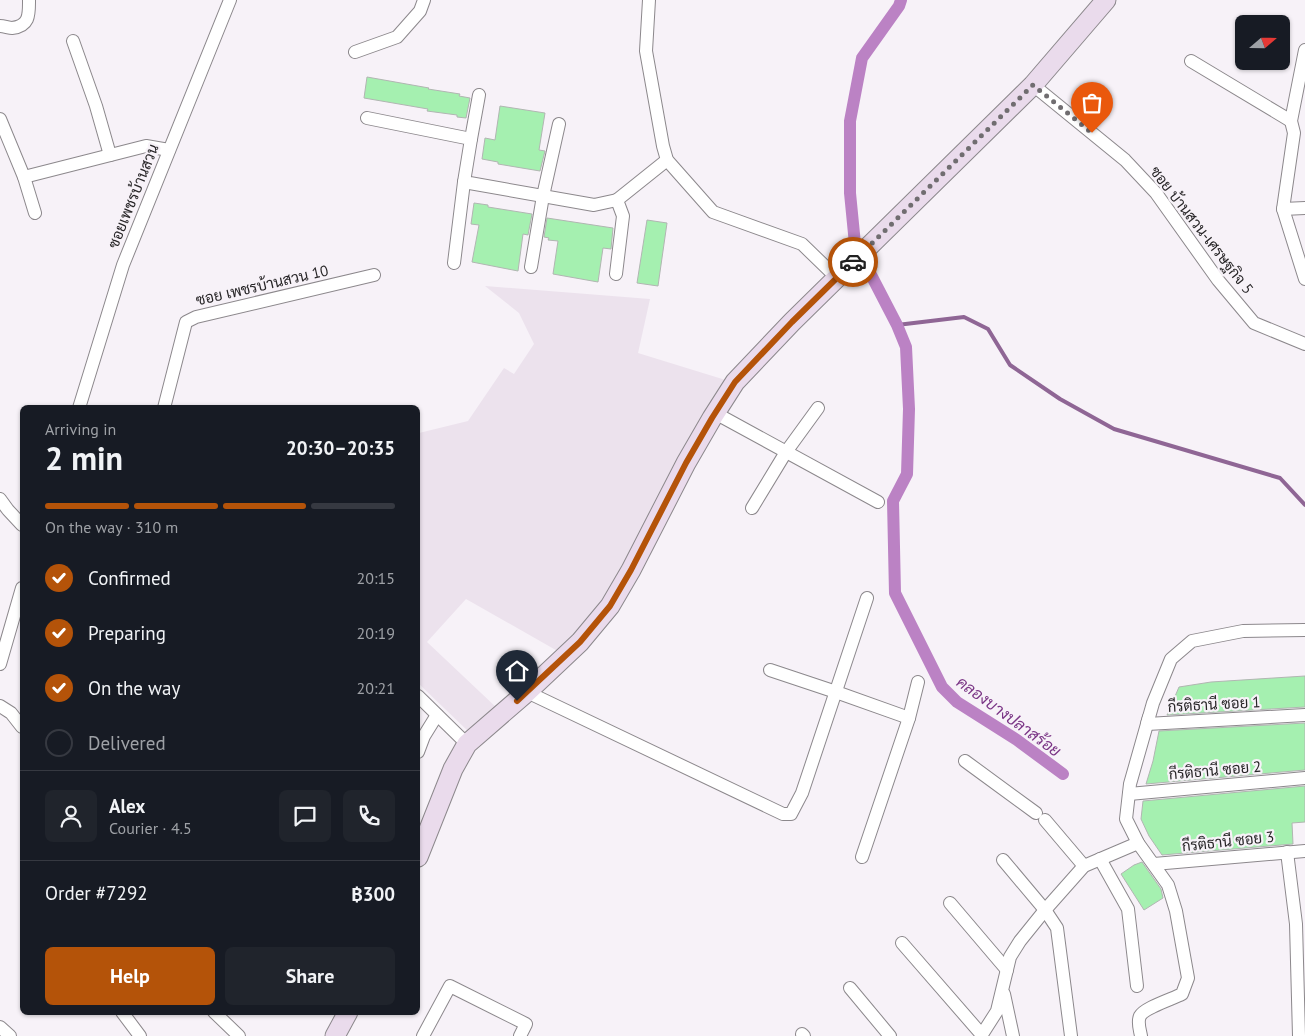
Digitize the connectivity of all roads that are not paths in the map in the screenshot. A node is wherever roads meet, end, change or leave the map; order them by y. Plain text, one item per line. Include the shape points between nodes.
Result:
1 (29, 0) edge
2 (230, 0) edge
3 (424, 0) edge
4 (649, 0) edge
5 (1106, 0) edge
6 (0, 26) edge
7 (73, 41) dead end
8 (1305, 50) edge
9 (355, 52) dead end
10 (1191, 61) dead end
11 (1033, 85) junction
12 (478, 95) dead end
13 (367, 118) dead end
14 (0, 120) edge
15 (1292, 121) junction
16 (559, 124) dead end
17 (472, 139) junction
18 (170, 150) junction
19 (110, 155) junction
20 (667, 160) junction
21 (24, 177) junction
22 (464, 182) junction
23 (543, 196) junction
24 (617, 200) junction
25 (1305, 208) edge
26 (1283, 209) junction
27 (35, 213) dead end
28 (454, 263) dead end
29 (531, 268) dead end
30 (616, 274) dead end
31 (374, 275) dead end
32 (837, 278) junction
33 (1305, 279) edge
34 (1305, 344) edge
35 (80, 405) edge
36 (165, 405) edge
37 (818, 408) dead end
38 (715, 413) junction
39 (786, 452) junction
40 (0, 499) edge
41 (878, 502) dead end
42 (752, 508) dead end
43 (20, 522) edge
44 (20, 598) edge
45 (867, 598) dead end
46 (0, 616) edge
47 (13, 620) junction
48 (1305, 630) edge
49 (0, 664) edge
50 (770, 670) dead end
51 (918, 682) dead end
52 (527, 692) junction
53 (836, 692) junction
54 (420, 698) edge
55 (0, 706) edge
56 (437, 715) junction
57 (1305, 715) edge
58 (909, 718) junction
59 (20, 724) edge
60 (1147, 724) junction
61 (467, 744) junction
62 (420, 747) edge
63 (966, 761) dead end
64 (1305, 778) edge
65 (1128, 794) junction
66 (1138, 843) junction
67 (1305, 851) edge
68 (420, 852) edge
69 (1287, 852) junction
70 (862, 857) dead end
71 (1100, 859) junction
72 (1003, 860) dead end
73 (1154, 864) junction
74 (1084, 866) junction
75 (950, 903) dead end
76 (1045, 910) junction
77 (1300, 924) edge
78 (902, 943) dead end
79 (1007, 970) junction
80 (1137, 986) dead end
81 (850, 988) dead end
82 (1003, 989) junction
83 (124, 1015) edge
84 (217, 1015) edge
85 (346, 1015) edge
86 (0, 1027) edge
87 (981, 1035) edge
88 (10, 1036) edge
89 (140, 1036) edge
90 (239, 1036) edge
91 (335, 1036) edge
92 (423, 1036) edge
93 (520, 1036) edge
94 (890, 1036) edge
95 (1013, 1036) edge
96 (1071, 1036) edge
97 (1141, 1036) edge
98 (1299, 1036) edge

1 - 6 street via 25,24 13,28
2 - 18 street, ซอยเพชรบ้านสวน
3 - 9 street via 420,11 397,36
4 - 20 street via 646,50
5 - 11 street
7 - 19 street
8 - 15 street
10 - 15 street
11 - 32 street
11 - 34 street, ซอย บ้านสวน-เศรษฐกิจ 5 via 1125,160 1156,193 1218,280 1254,323
12 - 17 street
13 - 17 street
14 - 21 street
15 - 26 street via 1294,133
16 - 23 street
17 - 22 street
18 - 19 street via 146,146
18 - 35 street, ซอยเพชรบ้านสวน via 123,265
19 - 21 street
20 - 24 street
20 - 32 street via 713,212 802,244
21 - 27 street
22 - 23 street
22 - 28 street
23 - 24 street via 594,204
23 - 29 street
24 - 30 street via 623,216
25 - 26 street
26 - 33 street
31 - 36 street, ซอย เพชรบ้านสวน 10 via 186,322
32 - 38 street via 735,382
37 - 39 street
38 - 39 street
38 - 52 street via 610,606 580,642
39 - 41 street
39 - 42 street
40 - 43 street
44 - 47 street
45 - 53 street
46 - 47 street
47 - 49 street
48 - 60 street, กีรติธานี ซอย 1 via 1244,631 1192,641 1171,659
50 - 53 street
51 - 58 street
52 - 53 street via 782,814 792,814 802,793
52 - 61 street
53 - 58 street
54 - 56 street
55 - 59 street
56 - 61 street
56 - 62 street
57 - 60 street, กีรติธานี ซอย 1
58 - 70 street
60 - 65 street
61 - 68 street via 453,769
63 - 74 street via 1041,816
64 - 65 street, กีรติธานี ซอย 2
65 - 66 street via 1126,820
66 - 71 street
66 - 73 street
67 - 69 street, กีรติธานี ซอย 3
69 - 73 street, กีรติธานี ซอย 3
69 - 77 street
71 - 74 street
71 - 80 street via 1128,909
72 - 76 street
73 - 97 street via 1168,885 1188,978 1182,994 1146,1010 1140,1016
74 - 76 street
75 - 79 street
76 - 79 street via 1020,941 1010,957
76 - 96 street via 1057,928
77 - 98 street
78 - 87 street
79 - 82 street
81 - 94 street
82 - 87 street via 997,1012
82 - 95 street
83 - 89 street
84 - 90 street
85 - 91 street
86 - 88 street
92 - 93 street via 450,986 526,1024

